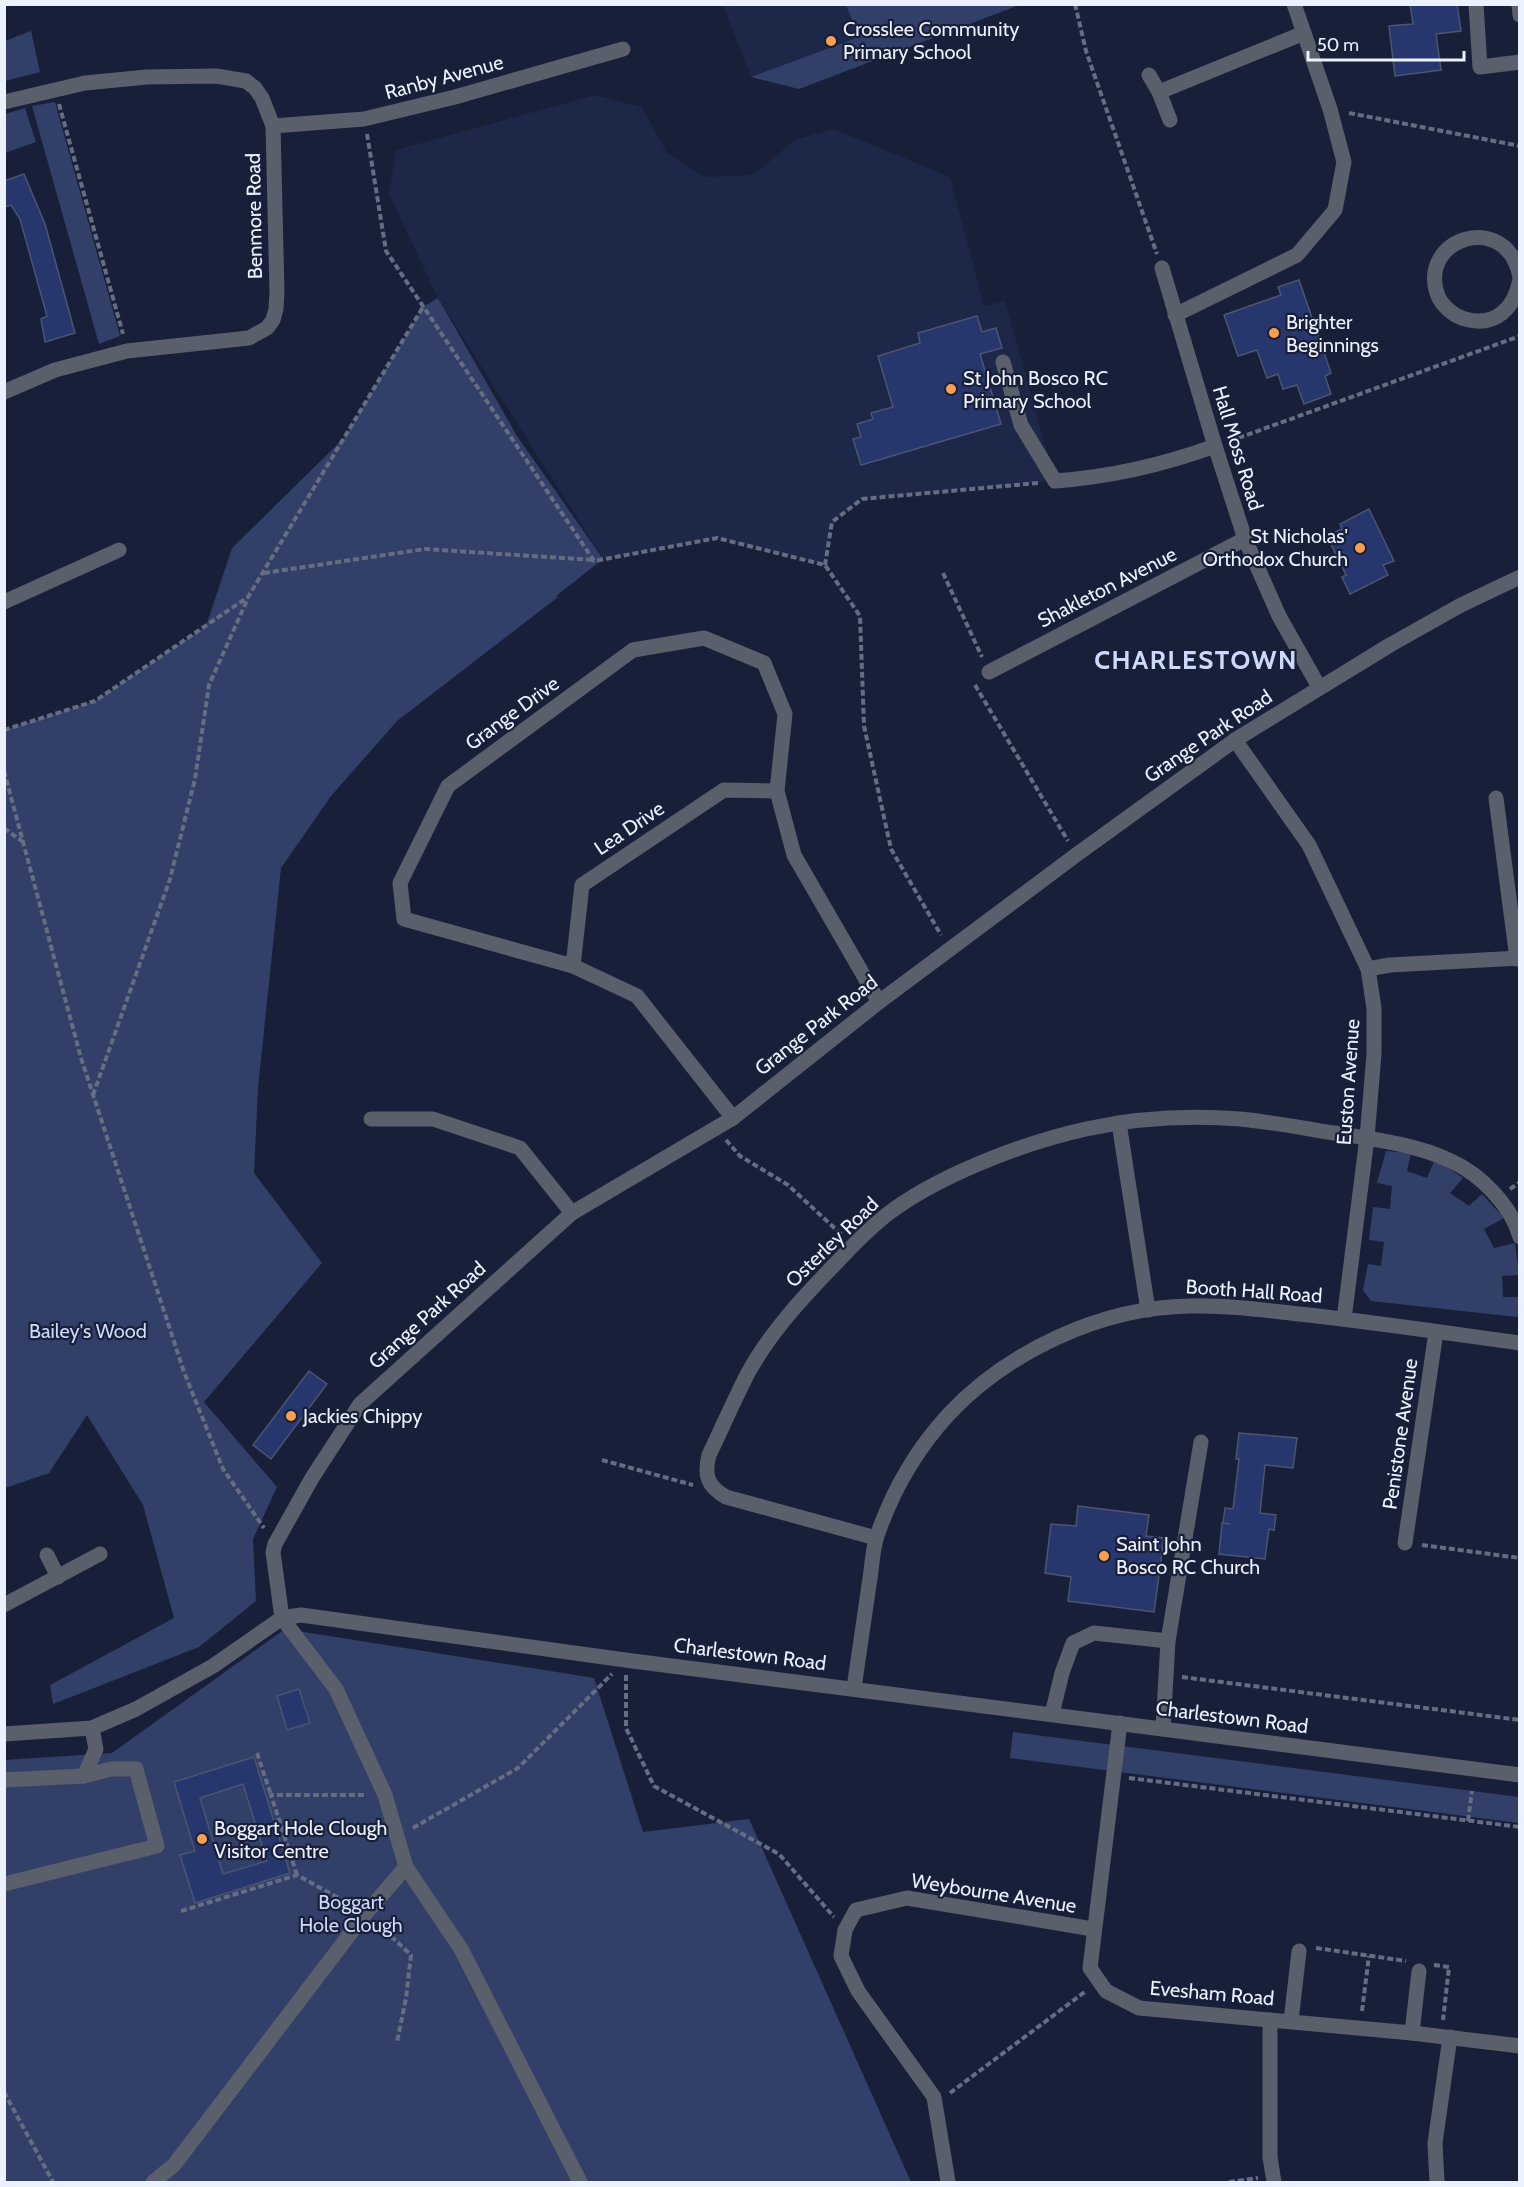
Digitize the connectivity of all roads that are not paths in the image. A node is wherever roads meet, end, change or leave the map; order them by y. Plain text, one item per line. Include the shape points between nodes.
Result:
1 (1294, 4) edge
2 (1476, 4) edge
3 (1519, 4) edge
4 (1520, 15) edge
5 (1304, 33) junction
6 (623, 49) dead end
7 (1520, 62) edge
8 (1149, 75) dead end
9 (1159, 92) junction
10 (4, 102) edge
11 (1170, 120) dead end
12 (273, 126) junction
13 (1515, 249) edge
14 (1162, 268) road end
15 (1520, 278) edge
16 (1175, 315) junction
17 (1003, 362) dead end
18 (4, 392) edge
19 (1215, 446) junction
20 (1245, 539) junction
21 (119, 550) dead end
22 (1520, 577) edge
23 (4, 602) edge
24 (989, 672) road end
25 (1319, 687) junction
26 (1234, 740) junction
27 (777, 791) junction
28 (1496, 798) dead end
29 (1518, 958) edge
30 (573, 966) junction
31 (1368, 969) junction
32 (879, 1002) junction
33 (733, 1118) junction
34 (371, 1119) dead end
35 (1119, 1123) junction
36 (1366, 1138) junction
37 (572, 1213) junction
38 (1520, 1237) edge
39 (1148, 1310) junction
40 (1344, 1319) junction
41 (1436, 1332) junction
42 (1520, 1343) edge
43 (1201, 1442) dead end
44 (876, 1538) junction
45 (1405, 1543) road end
46 (100, 1554) dead end
47 (47, 1555) dead end
48 (58, 1577) junction
49 (4, 1605) edge
50 (282, 1618) junction
51 (1168, 1641) junction
52 (855, 1688) junction
53 (1052, 1714) junction
54 (1120, 1723) junction
55 (92, 1728) junction
56 (1163, 1729) junction
57 (4, 1734) edge
58 (1520, 1775) edge
59 (84, 1776) junction
60 (4, 1780) edge
61 (406, 1867) junction
62 (4, 1884) edge
63 (1093, 1929) junction
64 (1305, 1949) road end
65 (1420, 1966) road end
66 (1270, 2020) junction
67 (1291, 2021) junction
68 (1412, 2033) junction
69 (1446, 2036) junction
70 (1520, 2046) edge
71 (1273, 2179) edge
72 (153, 2182) edge
73 (580, 2182) edge
74 (948, 2182) edge
75 (1437, 2182) edge

1 - 5 street
2 - 7 street via 1480,67
3 - 4 street
5 - 9 street
5 - 16 street via 1344,162 1335,210 1297,255
6 - 12 street, Ranby Avenue via 364,119
8 - 9 street
9 - 11 street
10 - 12 street, Benmore Road via 55,89 117,80 216,76 246,81 255,88
12 - 18 street, Benmore Road via 277,292 273,320 267,328 249,338 127,351 56,370
13 - 15 street
13 - 15 street via 1486,238 1466,239 1448,248 1440,259 1435,285 1447,310 1459,318 1487,320 1511,305
14 - 16 street, Hall Moss Road
16 - 19 street, Hall Moss Road
17 - 19 street via 1021,425 1055,481 1090,479 1183,458
19 - 20 street, Hall Moss Road
20 - 24 street, Shakleton Avenue
20 - 25 street, Hall Moss Road via 1280,616
21 - 23 street
22 - 25 street, Grange Park Road via 1461,605
25 - 26 street, Grange Park Road
26 - 31 street, Euston Avenue via 1309,845
26 - 32 street, Grange Park Road
27 - 30 street, Lea Drive via 724,790 582,885
27 - 30 street, Grange Drive via 786,714 764,663 704,638 633,650 448,786 400,883 404,919
27 - 32 street, Grange Drive via 794,855
28 - 29 street
29 - 31 street
30 - 33 street, Grange Drive via 637,996
31 - 36 street, Euston Avenue via 1374,1008 1374,1054
32 - 33 street, Grange Park Road
33 - 37 street, Grange Park Road
34 - 37 street via 433,1119 520,1148
35 - 36 street, Osterley Road via 1197,1117 1242,1119
35 - 39 street
35 - 44 street, Osterley Road via 1053,1137 991,1159 932,1187 886,1215 788,1316 748,1373 710,1455 708,1483 726,1497
36 - 38 street, Osterley Road via 1419,1148 1453,1161 1498,1199
36 - 40 street, Euston Avenue
37 - 50 street, Grange Park Road via 360,1404 275,1544
39 - 40 street, Booth Hall Road via 1232,1307
39 - 44 street, Booth Hall Road via 1064,1335 1009,1365 975,1390 916,1456
40 - 41 street, Booth Hall Road
41 - 42 street, Booth Hall Road
41 - 45 street, Penistone Avenue
43 - 51 street
44 - 52 street, Booth Hall Road
46 - 48 street
47 - 48 street
48 - 49 street
50 - 52 street, Charlestown Road via 301,1615
50 - 55 street via 213,1666 136,1709
50 - 61 street via 336,1689 386,1795
51 - 53 street via 1094,1633 1073,1643
51 - 56 street
52 - 53 street, Charlestown Road
53 - 54 street, Charlestown Road
54 - 56 street, Charlestown Road
54 - 63 street
55 - 57 street
55 - 59 street via 96,1749
56 - 58 street, Charlestown Road
59 - 60 street
59 - 62 street via 111,1769 136,1769 157,1846
61 - 72 street via 366,1913 174,2165
61 - 73 street via 461,1949
63 - 66 street, Evesham Road via 1090,1968 1106,1991 1139,2008
63 - 74 street, Weybourne Avenue via 908,1898 856,1910 845,1930 841,1956 858,1991 935,2100
64 - 67 street
65 - 68 street
66 - 67 street, Evesham Road
66 - 71 street
67 - 68 street, Evesham Road
68 - 69 street, Evesham Road
69 - 70 street, Evesham Road
69 - 75 street via 1435,2143

